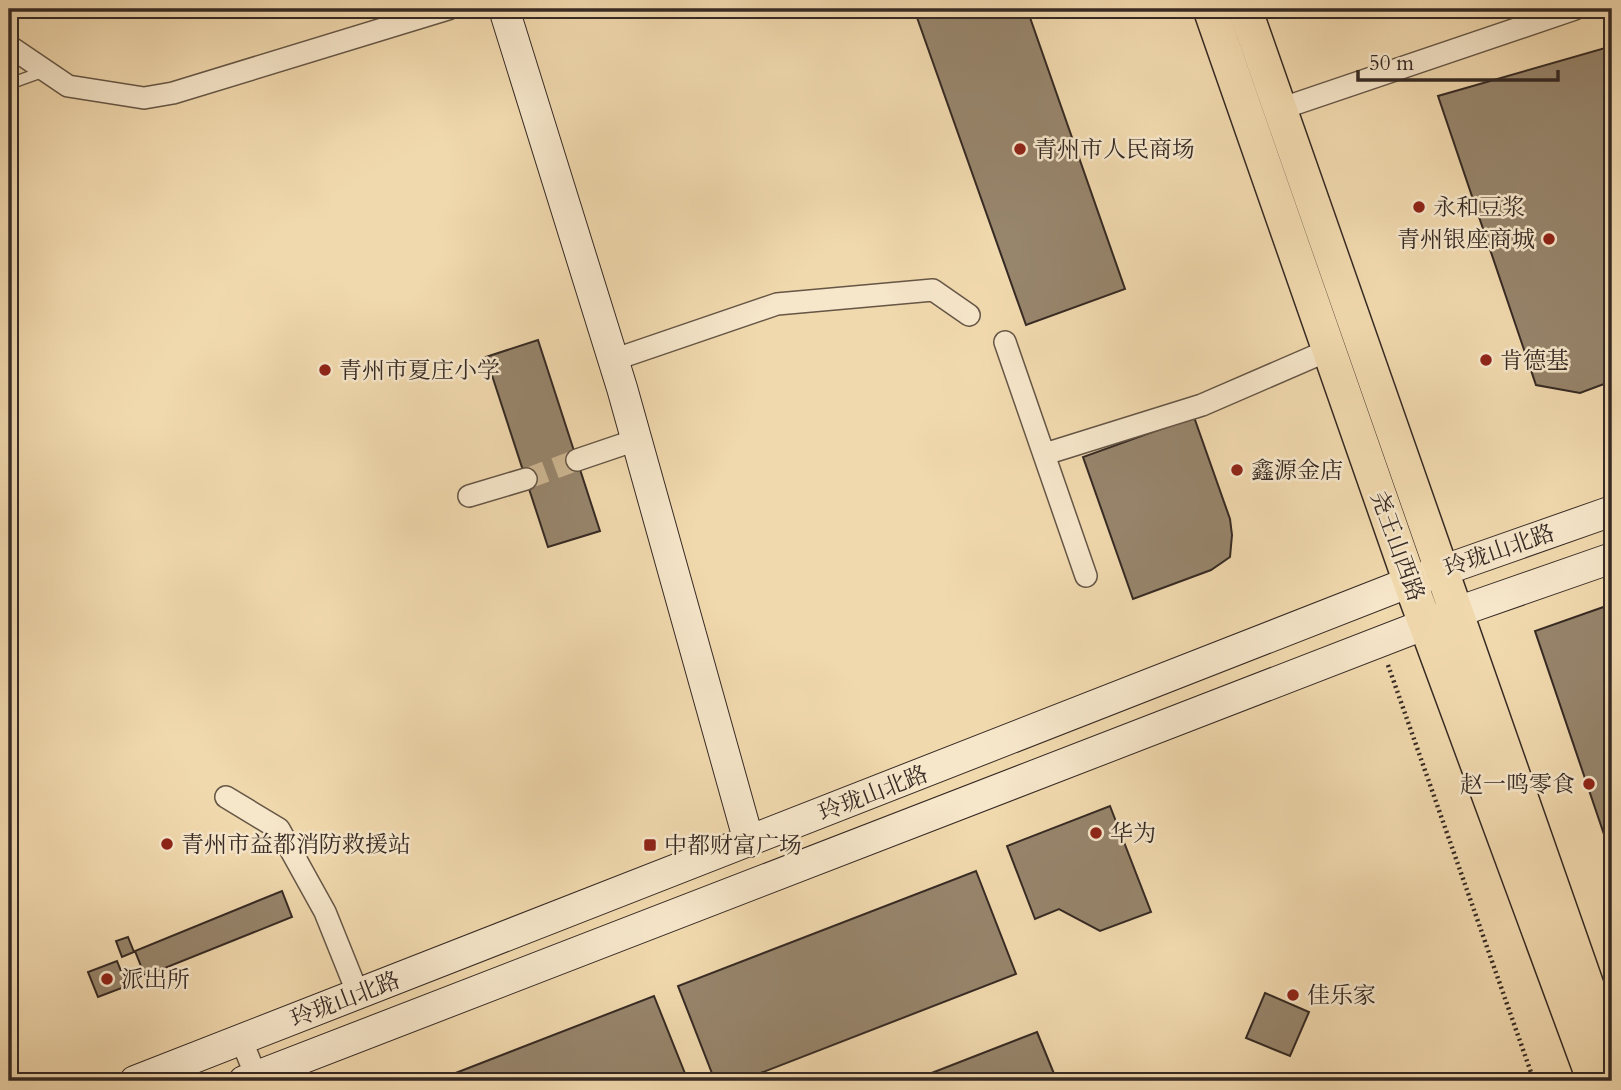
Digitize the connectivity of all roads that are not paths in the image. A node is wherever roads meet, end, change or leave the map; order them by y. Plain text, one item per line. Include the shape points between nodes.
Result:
1 (448, 9) edge
2 (504, 9) edge
3 (1210, 9) edge
4 (1245, 9) edge
5 (1575, 9) edge
6 (9, 47) edge
7 (46, 71) junction
8 (9, 84) edge
9 (1280, 108) junction
10 (969, 315) dead end
11 (1004, 341) dead end
12 (1329, 350) junction
13 (613, 360) junction
14 (636, 440) junction
15 (1045, 454) junction
16 (577, 460) tunnel mouth
17 (526, 479) tunnel mouth
18 (469, 496) dead end
19 (1612, 511) edge
20 (1612, 558) edge
21 (1441, 570) junction
22 (1086, 576) dead end
23 (1410, 582) junction
24 (1457, 612) junction
25 (1426, 624) junction
26 (226, 797) dead end
27 (749, 842) junction
28 (358, 994) junction
29 (241, 1039) junction
30 (1612, 1057) edge
31 (253, 1080) edge
32 (135, 1081) edge
33 (1594, 1081) edge

1 - 7 street via 144,98 68,86
2 - 13 main road
3 - 12 main road, 尧王山西路
4 - 9 main road, 尧王山西路
5 - 9 street
6 - 7 street
7 - 8 lane
9 - 21 main road, 尧王山西路
10 - 13 street via 933,290 777,304
11 - 15 street
12 - 15 street via 1202,405
12 - 23 main road, 尧王山西路
13 - 14 main road
14 - 16 street
14 - 27 main road
15 - 22 street
17 - 18 street
19 - 21 main road, 玲珑山北路
20 - 24 main road, 玲珑山北路
21 - 23 main road, 玲珑山北路
21 - 24 main road, 尧王山西路
23 - 25 main road, 尧王山西路
23 - 27 main road, 玲珑山北路
24 - 25 main road, 玲珑山北路
24 - 30 main road, 尧王山西路
25 - 31 main road, 玲珑山北路
25 - 33 main road, 尧王山西路
26 - 28 street via 279,829 325,912
27 - 28 main road, 玲珑山北路
28 - 29 main road, 玲珑山北路
29 - 31 street
29 - 32 main road, 玲珑山北路

